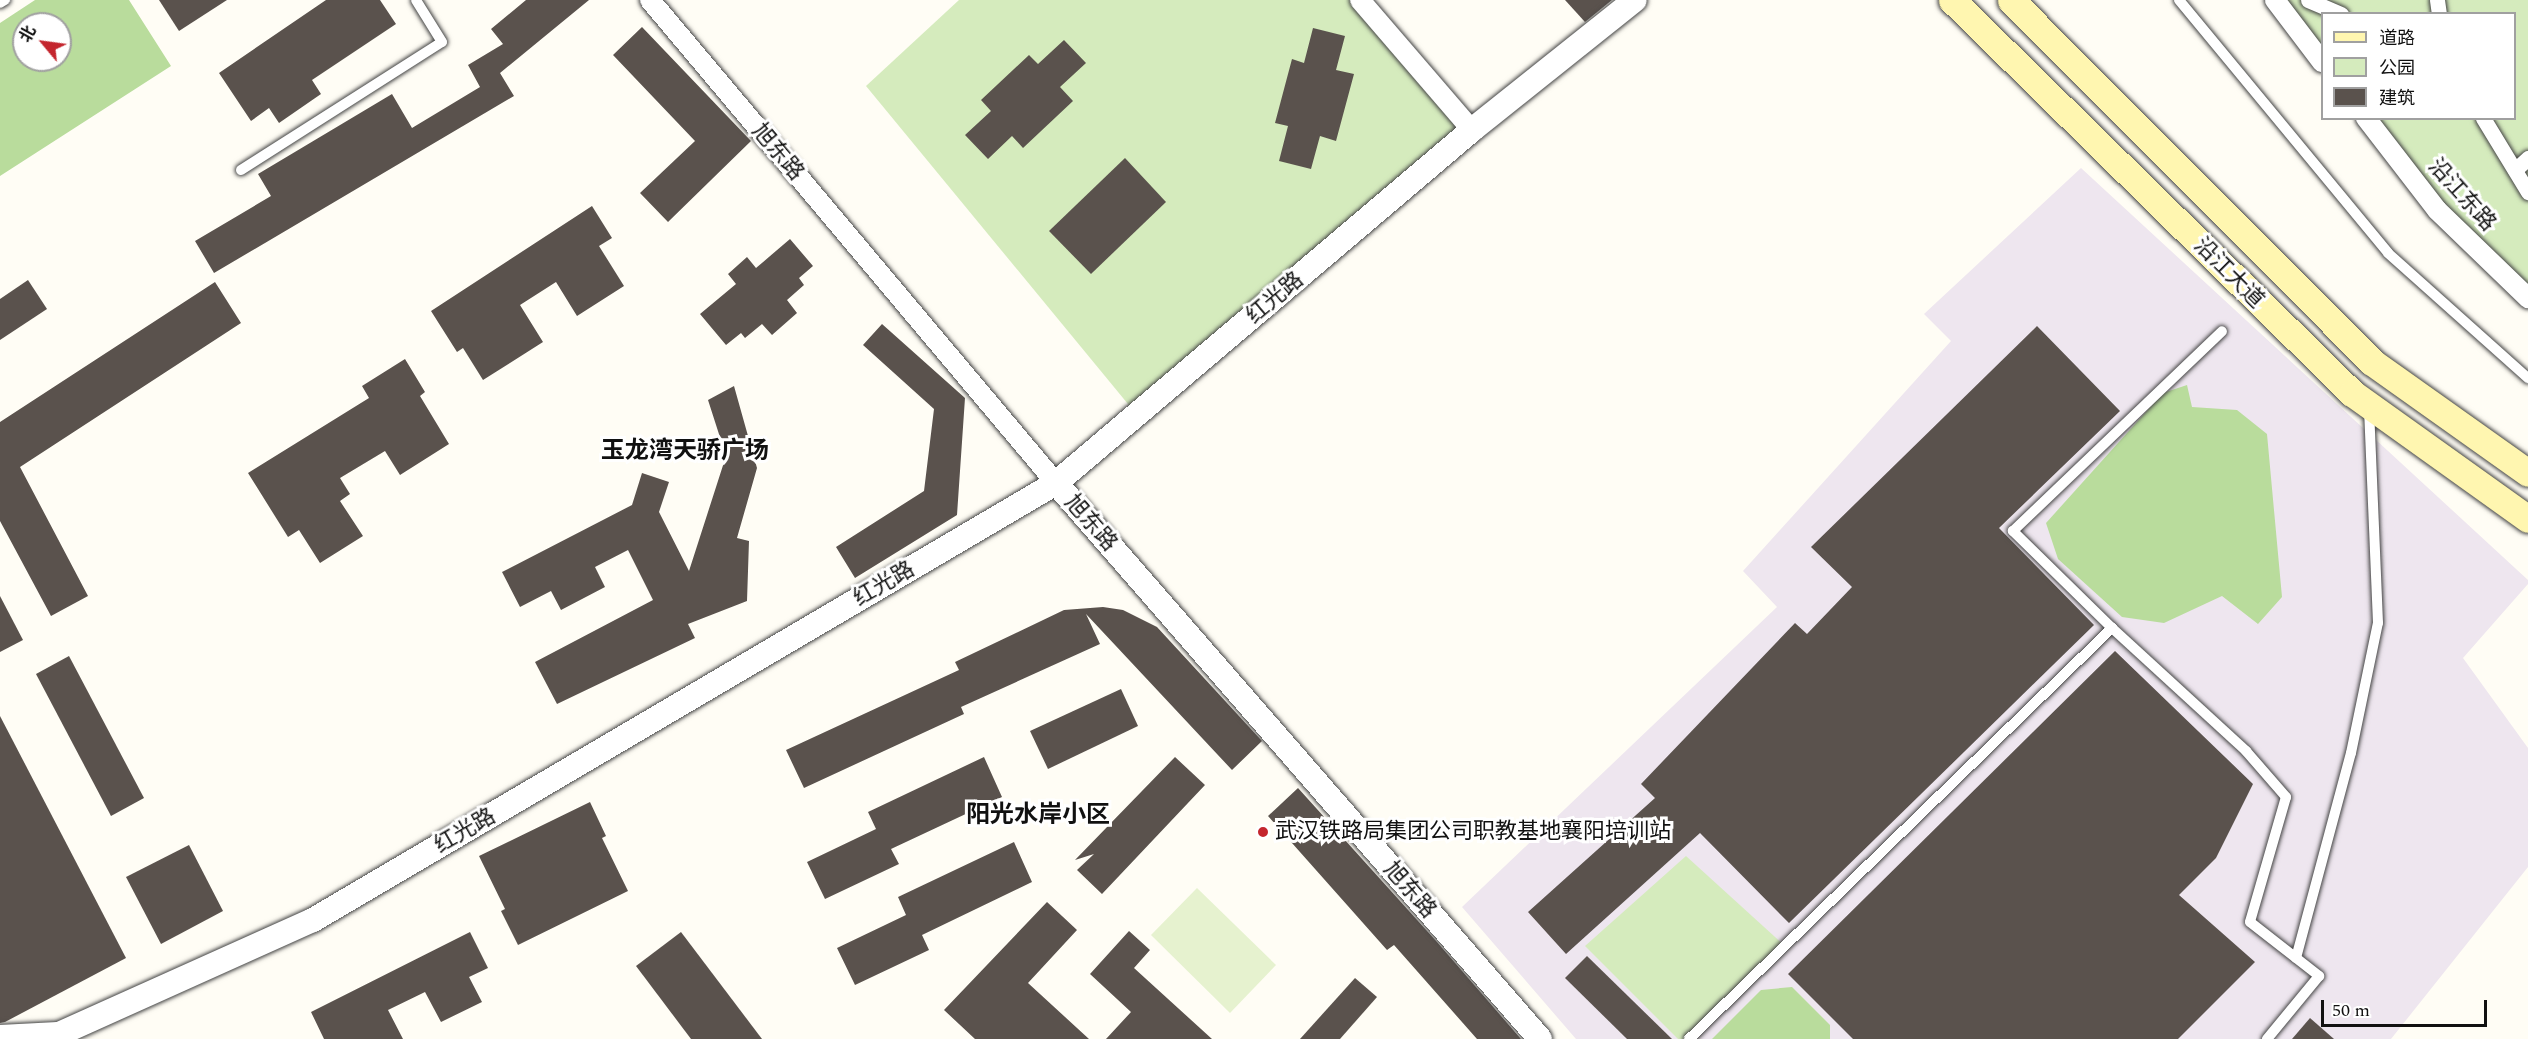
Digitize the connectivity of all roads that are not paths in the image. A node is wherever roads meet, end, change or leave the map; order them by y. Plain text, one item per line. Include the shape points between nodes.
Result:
1 (5, 0) edge
2 (416, 0) edge
3 (650, 0) edge
4 (1360, 0) edge
5 (1635, 0) edge
6 (1952, 0) edge
7 (2011, 0) edge
8 (2179, 0) edge
9 (2275, 0) edge
10 (2308, 0) edge
11 (0, 3) edge
12 (2336, 12) edge
13 (2321, 61) edge
14 (2368, 120) edge
15 (2484, 120) edge
16 (1472, 130) junction
17 (2528, 159) edge
18 (241, 170) dead end
19 (2515, 170) junction
20 (2528, 192) edge
21 (2528, 298) edge
22 (2222, 331) dead end
23 (2528, 378) edge
24 (2369, 406) junction
25 (2528, 473) edge
26 (1056, 483) junction
27 (2528, 519) edge
28 (2112, 628) junction
29 (2296, 958) junction
30 (0, 1036) edge
31 (54, 1037) edge
32 (1540, 1039) edge
33 (1689, 1039) edge
34 (2267, 1039) edge

1 - 11 lane
2 - 18 lane via 442,42
3 - 26 street, 旭东路
4 - 16 street
5 - 16 street, 红光路
6 - 24 main road, 沿江大道
7 - 25 main road, 沿江大道 via 2372,362
8 - 23 lane via 2388,253
9 - 13 street
10 - 12 street
14 - 21 street, 沿江东路 via 2437,210
15 - 19 street
16 - 26 street, 红光路
17 - 19 street
19 - 20 street
22 - 28 lane via 2013,531
24 - 27 main road, 沿江大道
24 - 29 lane via 2378,623 2351,753
26 - 31 street, 红光路 via 313,920
26 - 32 street, 旭东路
28 - 29 lane via 2246,751 2286,797 2250,922
28 - 33 lane
29 - 34 lane via 2319,976
30 - 31 street

